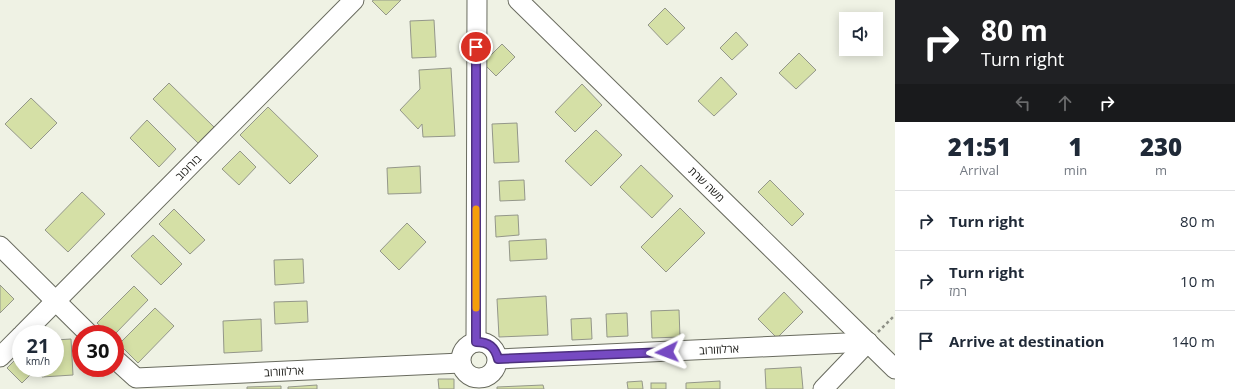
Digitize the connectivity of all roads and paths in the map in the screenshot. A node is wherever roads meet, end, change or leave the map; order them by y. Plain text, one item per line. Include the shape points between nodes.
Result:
1 (354, 0) edge
2 (477, 0) edge
3 (518, 0) edge
4 (0, 246) edge
5 (55, 302) junction
6 (895, 315) edge
7 (32, 325) edge
8 (79, 325) edge
9 (476, 342) junction
10 (868, 342) junction
11 (12, 345) edge
12 (0, 357) edge
13 (498, 359) junction
14 (461, 363) junction
15 (124, 367) edge
16 (895, 369) edge
17 (478, 383) edge
18 (823, 389) edge

1 - 5 street, בורוכוב
2 - 9 street
3 - 10 street, משה שרת
4 - 5 street
5 - 7 street, בורוכוב
5 - 8 street
6 - 10 path
9 - 13 street via 488,344
9 - 14 street via 471,343 463,352
10 - 13 street, ארלוזורוב
10 - 16 street, משה שרת
10 - 18 street
11 - 12 street, בורוכוב
13 - 17 street via 494,371
14 - 15 street, ארלוזורוב via 136,378
14 - 17 street

